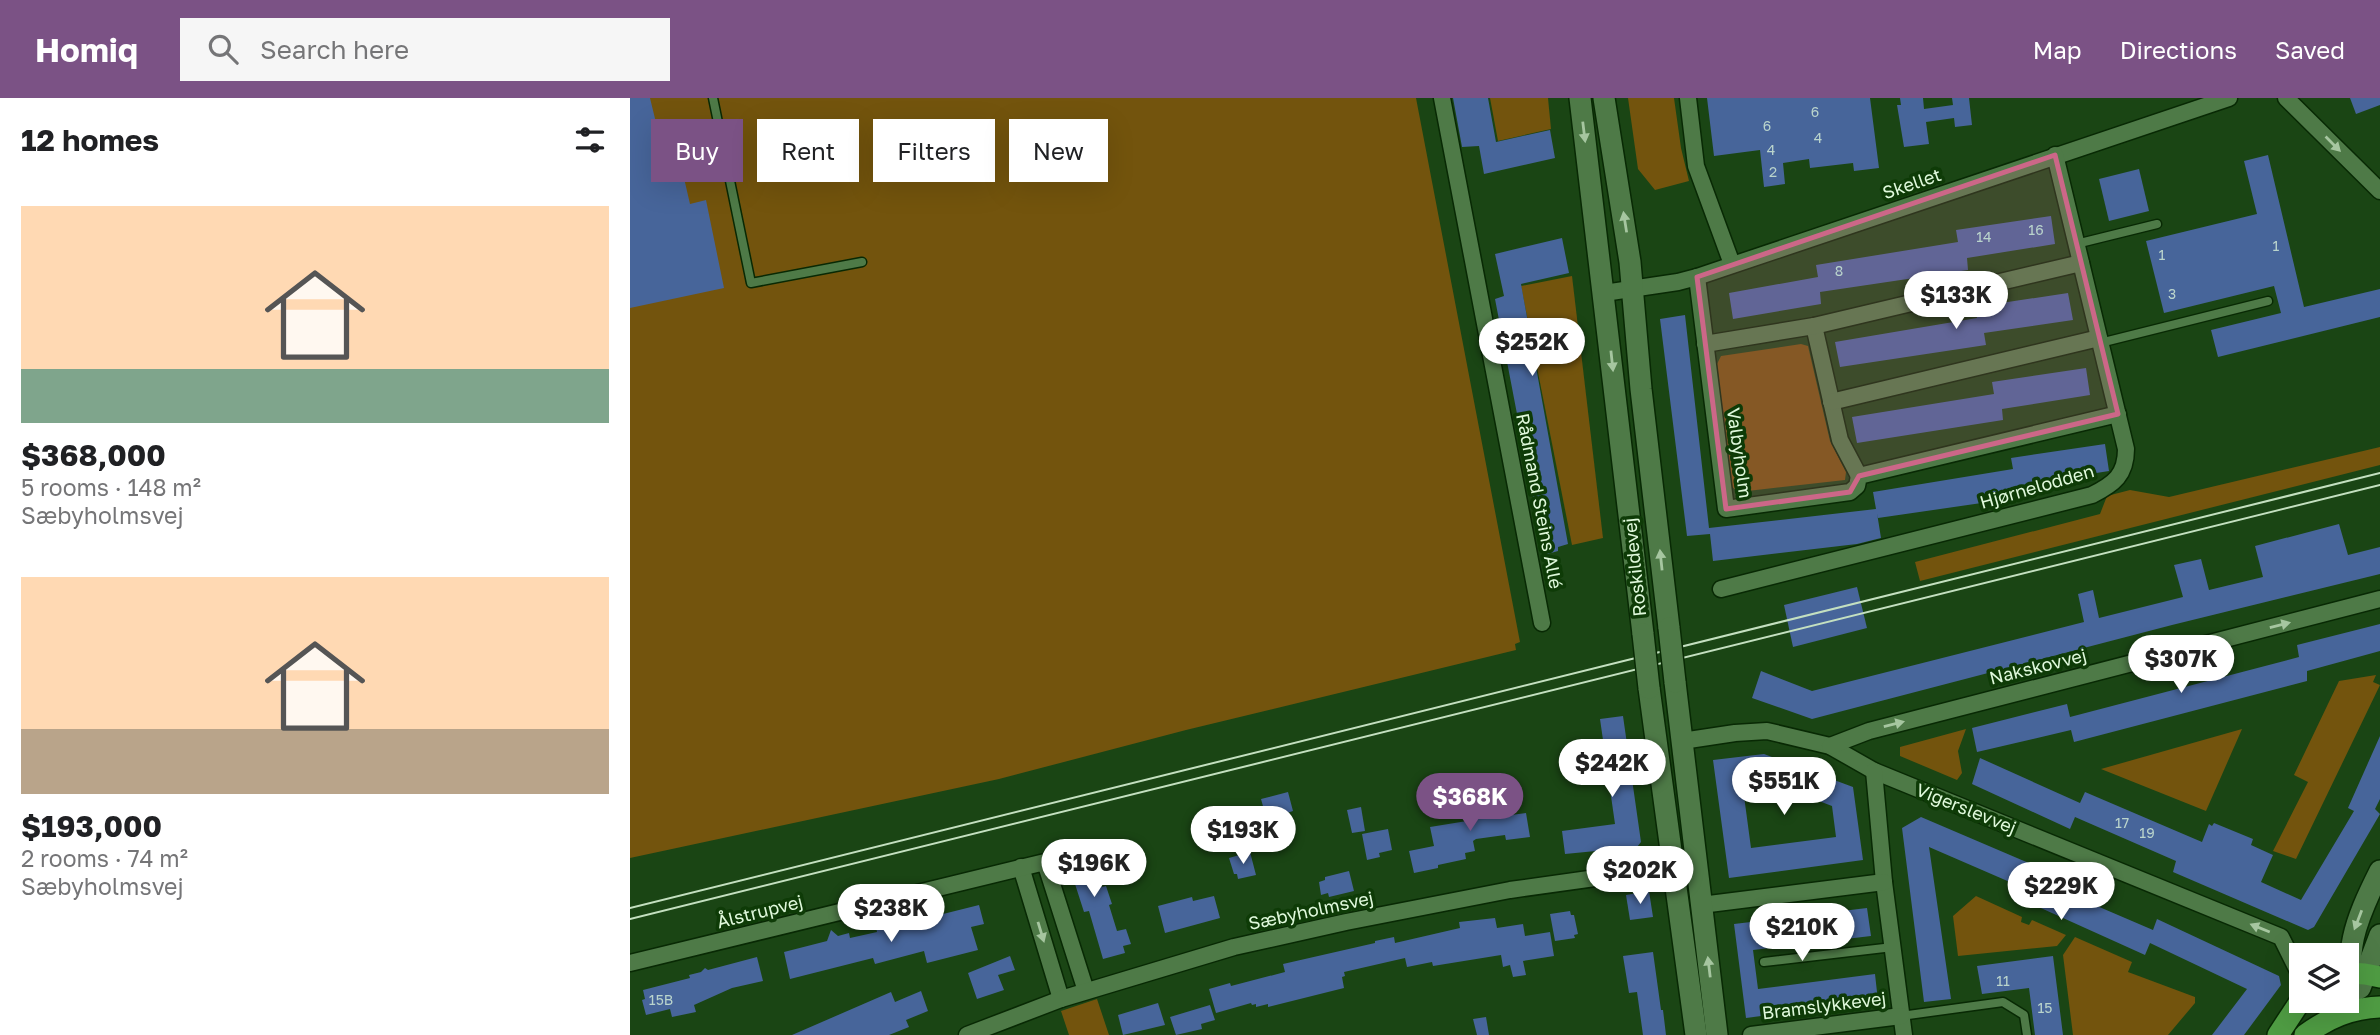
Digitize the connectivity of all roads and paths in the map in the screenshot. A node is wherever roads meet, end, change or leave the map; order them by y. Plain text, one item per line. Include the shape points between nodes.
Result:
1 (713, 98) edge
2 (1442, 98) edge
3 (1580, 98) edge
4 (1604, 98) edge
5 (1688, 98) edge
6 (2229, 98) edge
7 (2286, 98) edge
8 (2055, 155) junction
9 (2380, 191) edge
10 (2157, 224) dead end
11 (2076, 244) junction
12 (862, 262) dead end
13 (2081, 263) junction
14 (1732, 264) junction
15 (1697, 277) junction
16 (1634, 289) junction
17 (1604, 293) junction
18 (2268, 301) dead end
19 (1814, 327) junction
20 (2100, 340) junction
21 (1705, 344) junction
22 (1831, 402) junction
23 (2118, 414) junction
24 (1859, 476) junction
25 (1721, 589) dead end
26 (2380, 599) edge
27 (1542, 623) dead end
28 (1682, 741) junction
29 (1830, 747) junction
30 (1874, 771) junction
31 (1021, 867) junction
32 (1674, 867) junction
33 (2380, 871) edge
34 (1884, 882) junction
35 (1701, 905) junction
36 (2380, 935) edge
37 (1892, 947) junction
38 (2289, 953) edge
39 (1764, 962) dead end
40 (630, 963) edge
41 (2360, 974) edge
42 (1086, 991) junction
43 (1061, 999) junction
44 (2380, 1007) edge
45 (2359, 1009) edge
46 (2292, 1013) edge
47 (2346, 1013) edge
48 (1901, 1016) junction
49 (967, 1035) edge
50 (1696, 1035) edge
51 (1717, 1035) edge
52 (1751, 1035) edge
53 (1904, 1035) edge
54 (2026, 1035) edge
55 (2277, 1035) edge
56 (2305, 1035) edge

1 - 12 lane via 751,283
2 - 27 street, Rådmand Steins Allé
3 -> 17 street, Roskildevej
16 -> 4 street, Roskildevej
5 - 14 street via 1696,166
6 - 8 street, Skellet
7 -> 9 street
8 - 11 street, Hjørnelodden
8 - 14 street, Skellet
10 - 11 lane
11 - 13 street, Hjørnelodden
13 - 19 street
13 - 20 street, Hjørnelodden
14 - 15 street, Skellet
15 - 16 street, Skellet
15 - 21 street, Valbyholm
16 - 17 street, Skellet
28 -> 16 street, Roskildevej, bridge via 1641,389
17 -> 32 street, Roskildevej, bridge
18 - 20 lane
19 - 21 street
19 - 22 street
20 - 22 street
20 - 23 street, Hjørnelodden
21 - 24 street, Valbyholm via 1726,509 1850,492
22 - 24 street via 1840,440
23 - 24 street, Valbyholm
23 - 25 street, Hjørnelodden via 2126,463 2108,487 2092,495
29 -> 26 street, Nakskovvej via 1868,730
28 - 29 street, Vigerslevvej via 1767,731
28 - 35 street, Roskildevej
29 - 30 street, Vigerslevvej
30 - 34 street, Bramslykkevej
38 -> 30 street, Vigerslevvej via 2281,937
31 - 40 street, Ålstrupvej
31 - 42 street via 1045,862
31 -> 43 street
32 - 42 street, Sæbyholmsvej via 1510,890 1346,922 1234,947
32 - 50 street, Roskildevej
33 -> 41 street via 2356,924 2350,950
34 - 35 street
34 - 37 street, Bramslykkevej
51 -> 35 street, Roskildevej
36 - 41 street
37 - 39 lane
37 - 48 street, Bramslykkevej
42 - 43 street, Sæbyholmsvej
43 - 49 street, Sæbyholmsvej
44 - 45 main road
46 - 55 main road
47 - 56 main road
48 - 52 street, Bramslykkevej
48 - 53 street, Bramslykkevej
48 - 54 lane via 2003,1002 2024,1015

